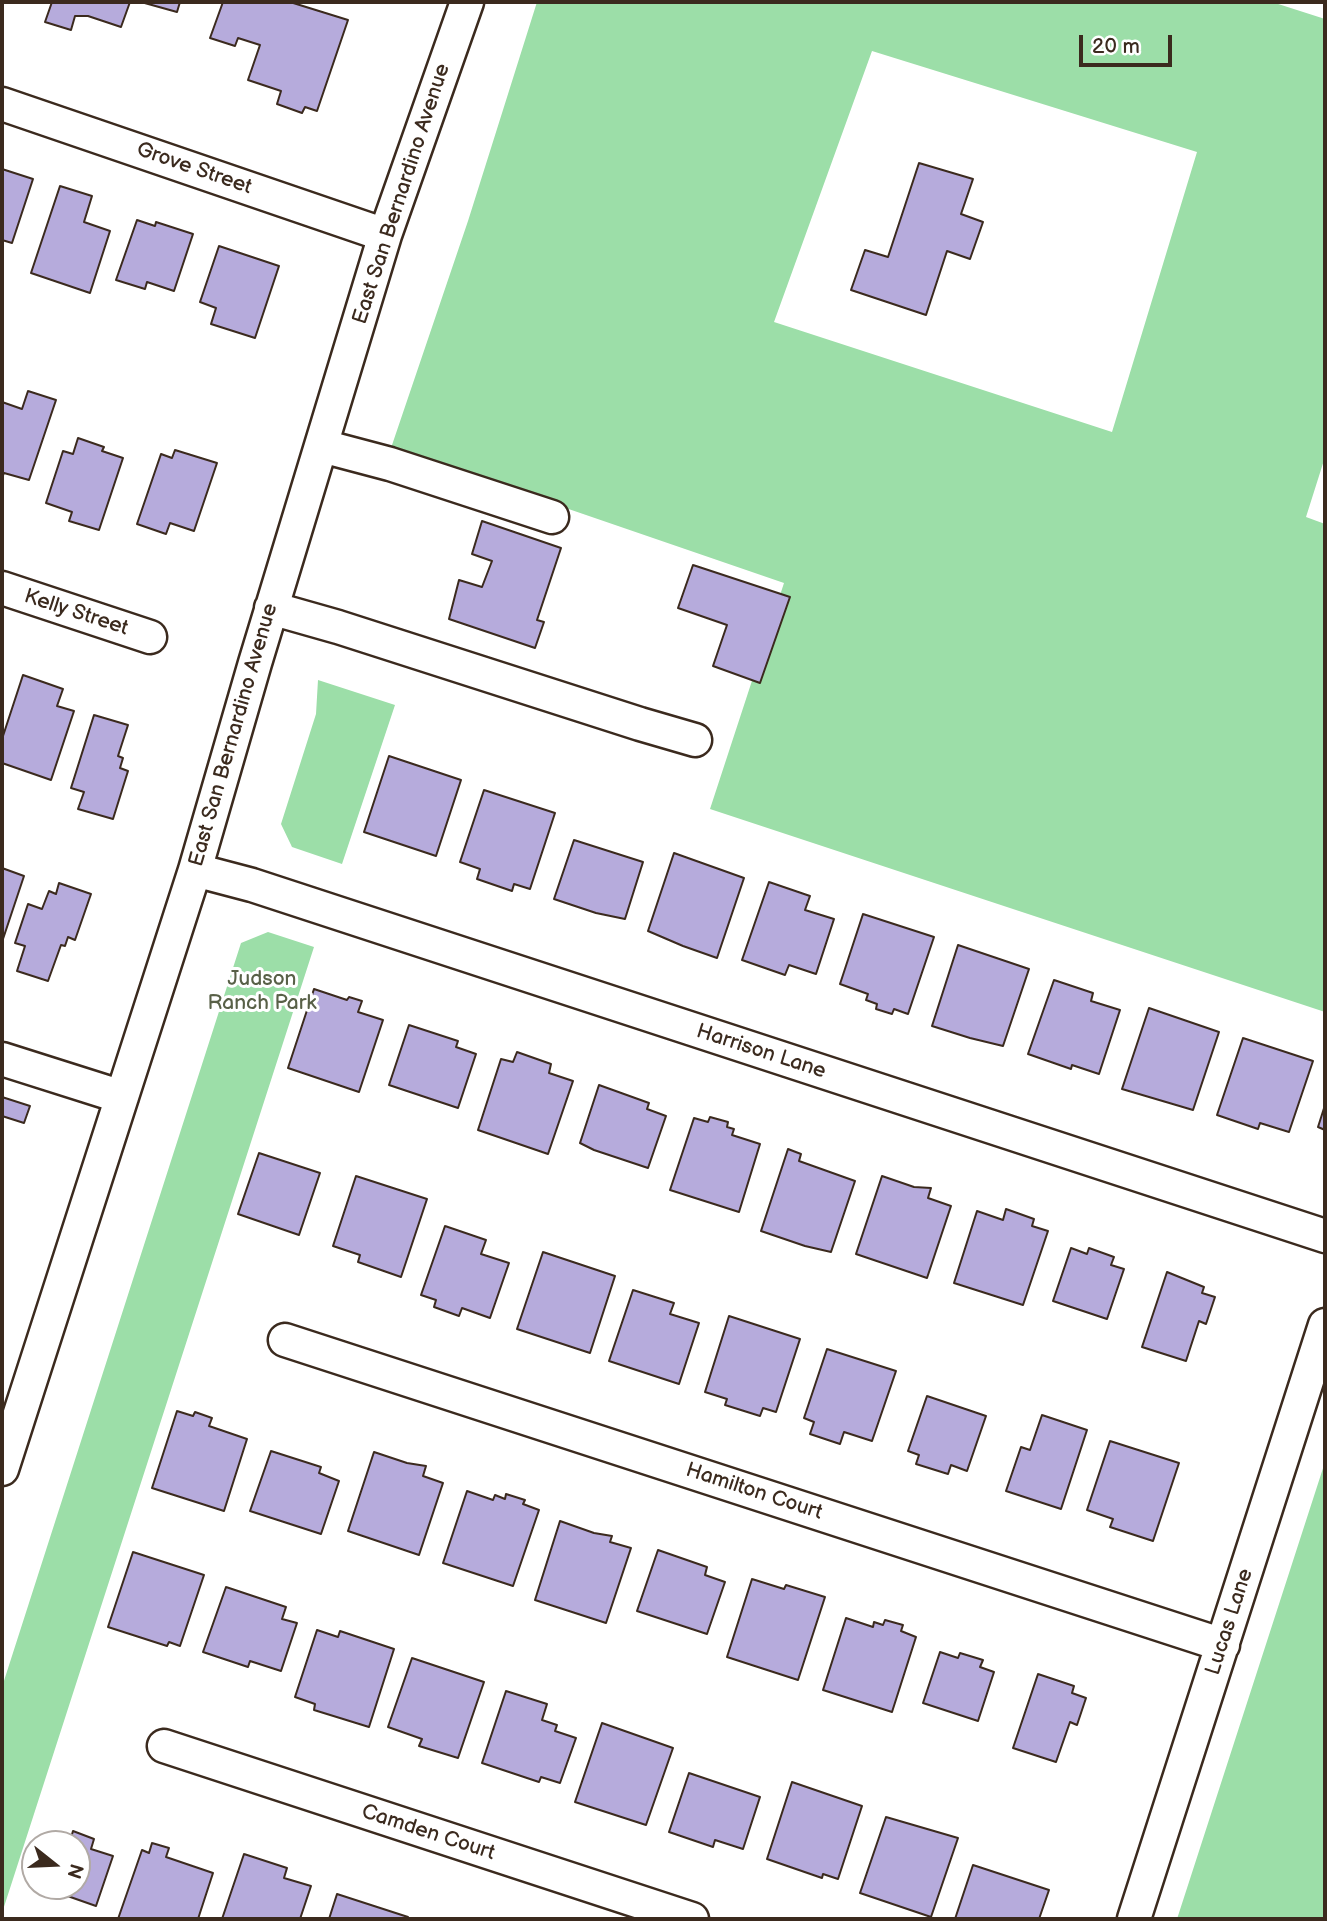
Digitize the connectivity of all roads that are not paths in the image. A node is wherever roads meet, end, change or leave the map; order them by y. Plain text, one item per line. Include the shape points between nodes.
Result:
1 (467, 2) edge
2 (2, 104) edge
3 (385, 235) junction
4 (322, 446) junction
5 (552, 517) dead end
6 (2, 588) edge
7 (271, 608) junction
8 (150, 637) dead end
9 (695, 740) dead end
10 (195, 870) junction
11 (2, 1059) edge
12 (122, 1097) junction
13 (1325, 1236) edge
14 (1325, 1325) edge
15 (285, 1340) dead end
16 (2, 1469) edge
17 (1223, 1645) junction
18 (164, 1746) dead end
19 (692, 1919) edge
20 (1134, 1919) edge

1 - 3 street, East San Bernardino Avenue
2 - 3 street, Grove Street
3 - 4 street, East San Bernardino Avenue
4 - 5 street
4 - 7 street, East San Bernardino Avenue
6 - 8 street, Kelly Street
7 - 9 street
7 - 10 street, East San Bernardino Avenue
10 - 12 street, East San Bernardino Avenue
10 - 13 street, Harrison Lane
11 - 12 street
12 - 16 street, East San Bernardino Avenue
14 - 17 street, Lucas Lane
15 - 17 street, Hamilton Court
17 - 20 street, Lucas Lane
18 - 19 street, Camden Court

